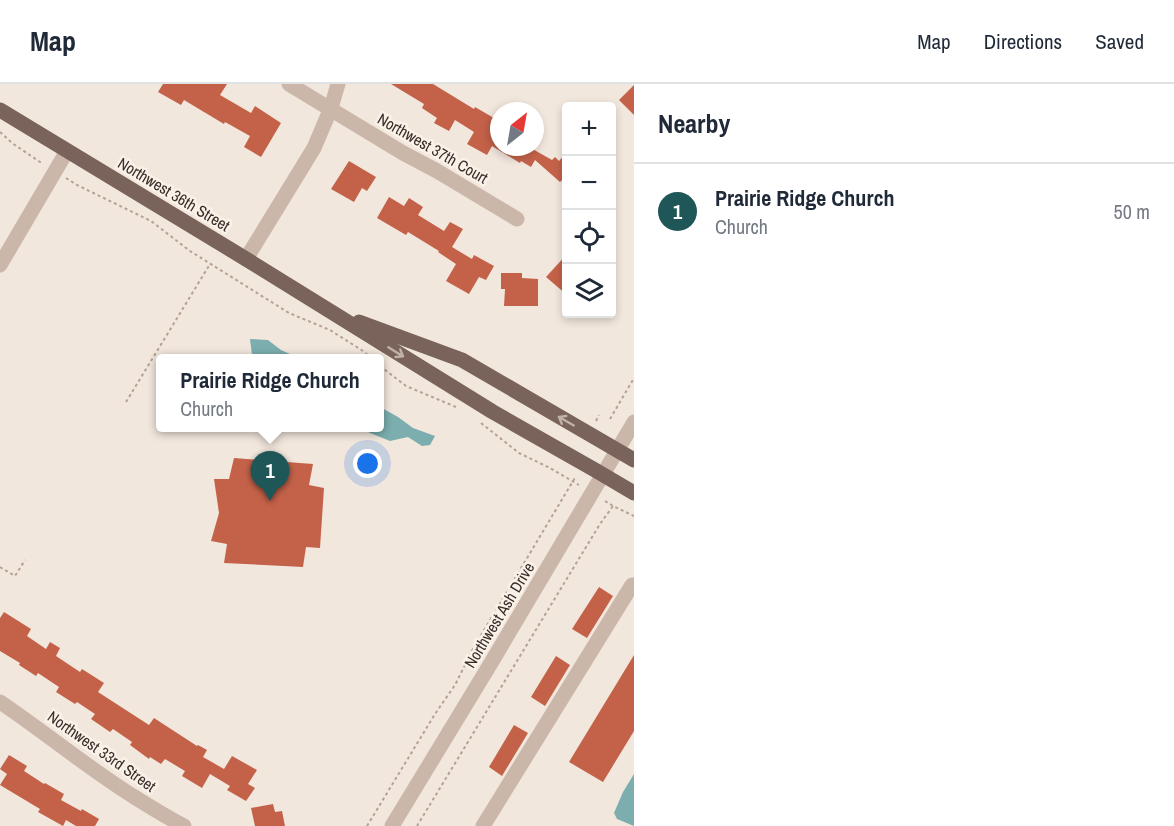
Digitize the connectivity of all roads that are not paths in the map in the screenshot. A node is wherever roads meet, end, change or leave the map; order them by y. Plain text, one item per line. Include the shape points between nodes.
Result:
1 (289, 84) edge
2 (338, 84) edge
3 (331, 108) junction
4 (0, 110) edge
5 (67, 151) junction
6 (517, 219) dead end
7 (246, 259) junction
8 (0, 265) edge
9 (328, 310) junction
10 (634, 422) edge
11 (618, 449) junction
12 (634, 460) edge
13 (603, 475) junction
14 (634, 493) edge
15 (633, 586) edge
16 (0, 702) edge
17 (184, 826) edge
18 (392, 826) edge
19 (483, 826) edge

1 - 3 street, Northwest 37th Court
2 - 3 street
3 - 6 street, Northwest 37th Court
3 - 7 street via 314,148
4 - 5 main road, Northwest 36th Street
5 - 7 main road, Northwest 36th Street
5 - 8 street
7 - 9 main road, Northwest 36th Street
11 -> 9 main road, Northwest 36th Street via 462,360
9 -> 13 main road, Northwest 36th Street
10 - 11 street, Northwest Ash Drive
11 - 12 main road, Northwest 36th Street
11 - 13 street, Northwest Ash Drive
13 - 14 main road, Northwest 36th Street
13 - 18 street, Northwest Ash Drive
15 - 19 street
16 - 17 street, Northwest 33rd Street via 99,774

